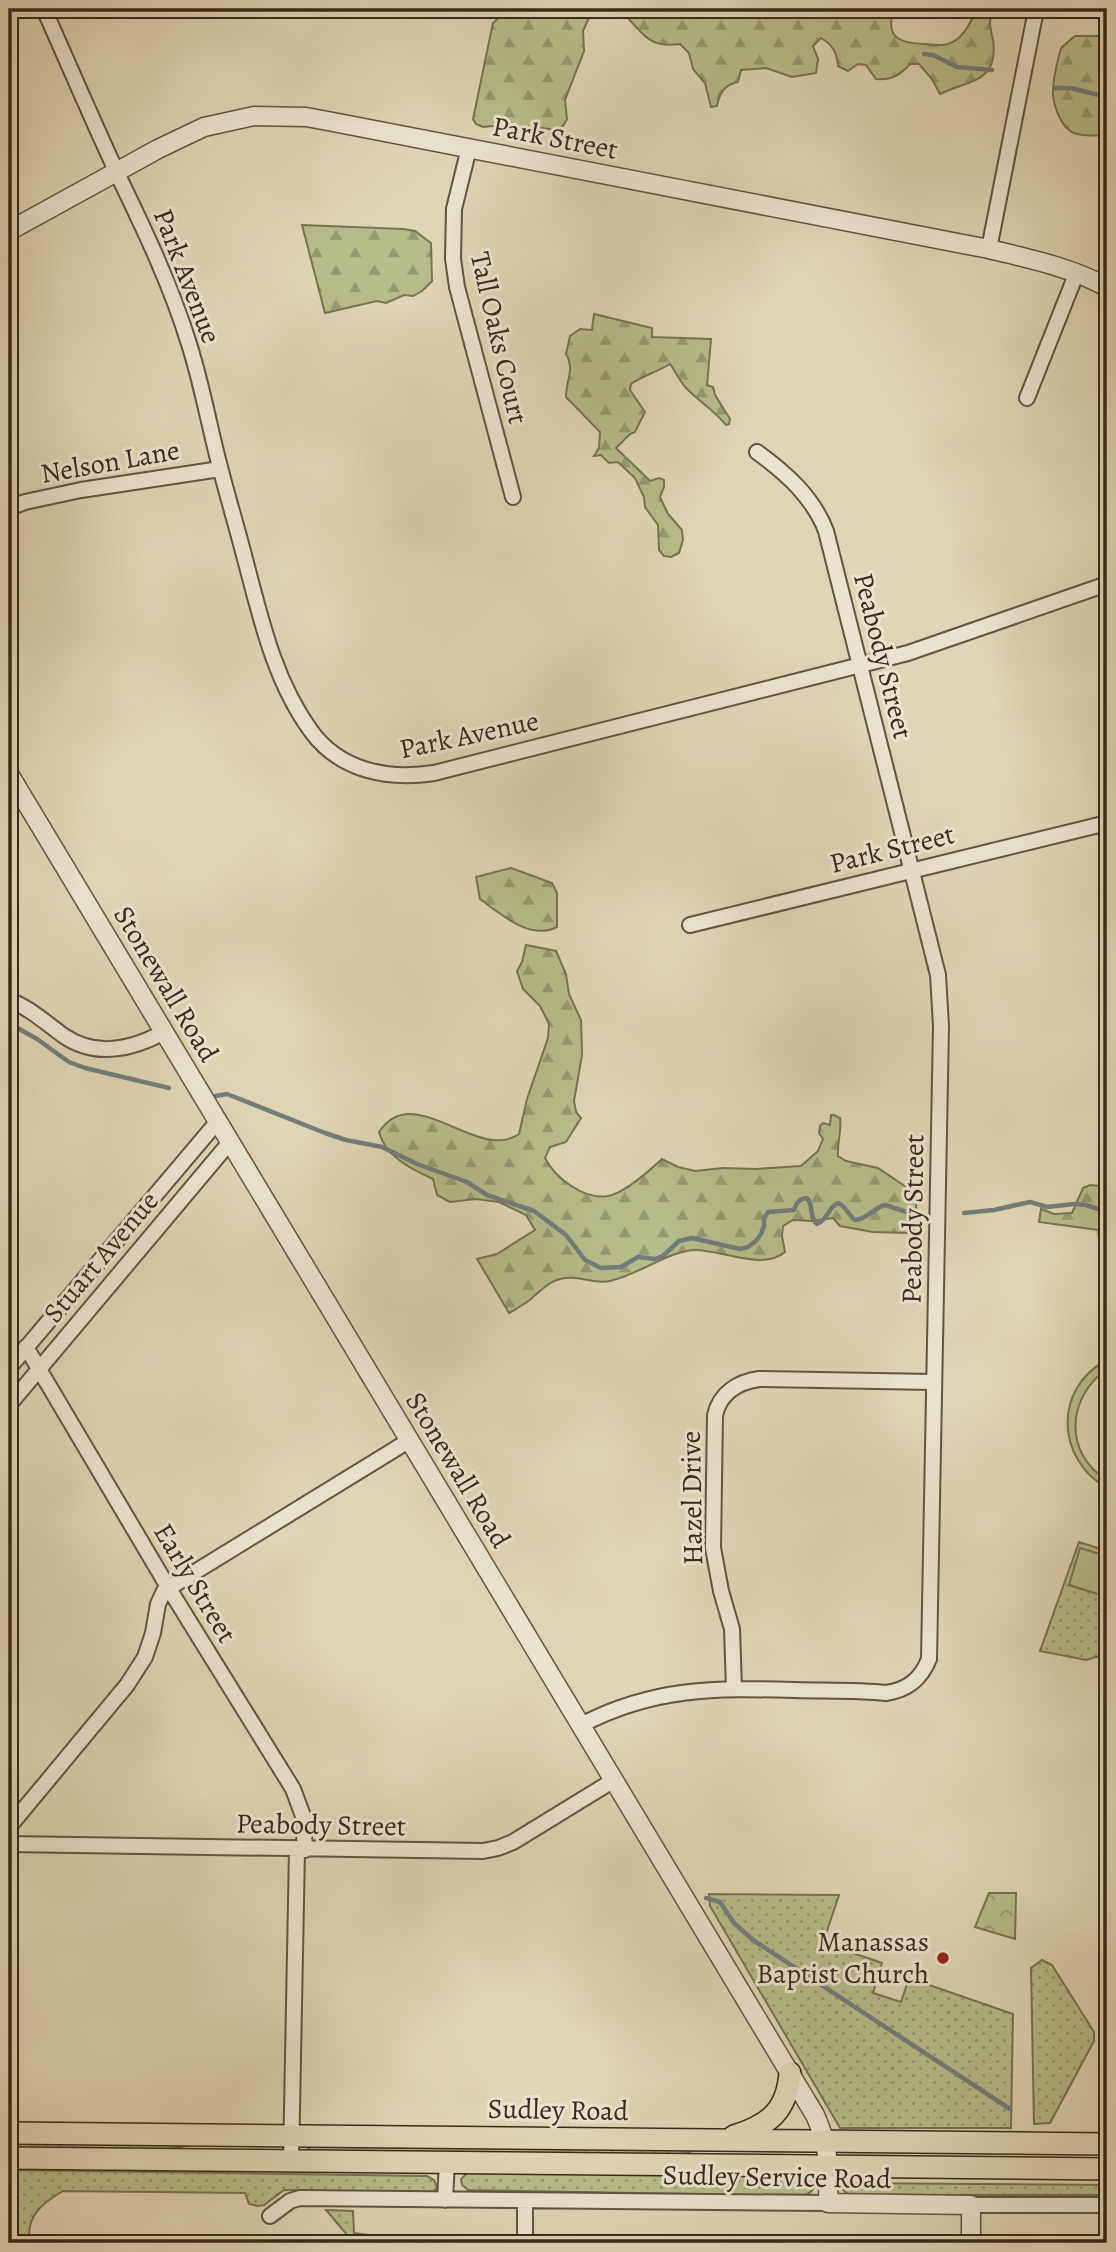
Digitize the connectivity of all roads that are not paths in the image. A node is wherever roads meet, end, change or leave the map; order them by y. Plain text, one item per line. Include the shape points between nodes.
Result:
1 (44, 9) edge
2 (1036, 10) edge
3 (469, 148) junction
4 (117, 172) junction
5 (9, 231) edge
6 (989, 249) junction
7 (1077, 272) junction
8 (1107, 287) edge
9 (1027, 398) dead end
10 (757, 452) dead end
11 (220, 469) junction
12 (513, 496) dead end
13 (9, 508) edge
14 (1107, 584) edge
15 (860, 666) junction
16 (9, 774) edge
17 (1107, 823) edge
18 (913, 871) junction
19 (690, 925) dead end
20 (9, 1000) edge
21 (164, 1032) junction
22 (218, 1121) junction
23 (230, 1142) junction
24 (26, 1347) junction
25 (9, 1368) edge
26 (39, 1369) junction
27 (934, 1382) junction
28 (9, 1405) edge
29 (410, 1440) junction
30 (168, 1587) junction
31 (734, 1689) junction
32 (581, 1725) junction
33 (614, 1780) junction
34 (9, 1827) edge
35 (9, 1844) edge
36 (301, 1850) junction
37 (790, 2073) junction
38 (9, 2133) edge
39 (292, 2135) junction
40 (717, 2140) junction
41 (826, 2142) junction
42 (1107, 2144) edge
43 (9, 2158) edge
44 (291, 2161) junction
45 (447, 2162) junction
46 (830, 2167) junction
47 (1107, 2169) edge
48 (445, 2200) junction
49 (525, 2201) junction
50 (828, 2203) junction
51 (971, 2205) junction
52 (1107, 2205) edge
53 (270, 2216) dead end
54 (525, 2243) edge
55 (971, 2243) edge

1 - 4 street, Park Avenue
2 - 6 street
3 - 4 street, Park Street via 306,117 254,116 204,127
3 - 6 street, Park Street
3 - 12 street, Tall Oaks Court via 454,209 453,259
4 - 5 street, Park Street
4 - 11 street, Park Avenue via 189,342
6 - 7 street, Park Street
7 - 8 street, Park Street
7 - 9 street
10 - 15 street, Peabody Street via 797,486 820,516
11 - 13 street, Nelson Lane via 81,490
11 - 15 street, Park Avenue via 275,664 311,732 338,757 368,771 410,777 434,773
14 - 15 street, Park Avenue
15 - 18 street, Peabody Street
16 - 21 street, Stonewall Road
17 - 18 street, Park Street
18 - 19 street, Park Street
18 - 27 street, Peabody Street via 940,997
20 - 21 street via 73,1042 97,1048 133,1046
21 - 22 street, Stonewall Road
22 - 23 street, Stonewall Road
22 - 24 street, Stuart Avenue
23 - 26 street, Stuart Avenue
23 - 29 street, Stonewall Road
24 - 25 street, Stuart Avenue
24 - 26 street, Early Street
26 - 28 street, Stuart Avenue
26 - 30 street, Early Street
27 - 31 street, Peabody Street via 929,1659 924,1670 907,1687 886,1693
27 - 31 street, Hazel Drive via 759,1379 733,1388 719,1404 715,1415 713,1548 732,1629
29 - 30 street
29 - 32 street, Stonewall Road
30 - 34 street via 160,1596 145,1657 133,1677
30 - 36 street, Early Street via 293,1789 303,1816
31 - 32 street, Peabody Street via 676,1692 618,1708
32 - 33 street, Stonewall Road
33 - 36 street, Peabody Street via 498,1848
33 - 37 street, Stonewall Road
35 - 36 street, Peabody Street
36 - 39 street, Early Street
37 - 40 main road via 786,2098 775,2115 740,2134
37 - 41 street, Stonewall Road
38 - 39 main road, Sudley Road
39 - 40 main road, Sudley Road
39 - 44 street, Early Street
40 - 41 main road, Sudley Road
41 - 42 main road, Sudley Road
41 - 46 street, Stonewall Road
43 - 44 main road, Sudley Road
44 - 45 main road, Sudley Road
45 - 46 main road, Sudley Road
45 - 48 street
46 - 47 main road, Sudley Road
46 - 50 street, Stonewall Road
48 - 49 street, Sudley Service Road
48 - 53 street, Sudley Service Road via 299,2198
49 - 50 street, Sudley Service Road
49 - 54 street
50 - 51 street, Sudley Service Road
51 - 52 street, Sudley Service Road
51 - 55 street

